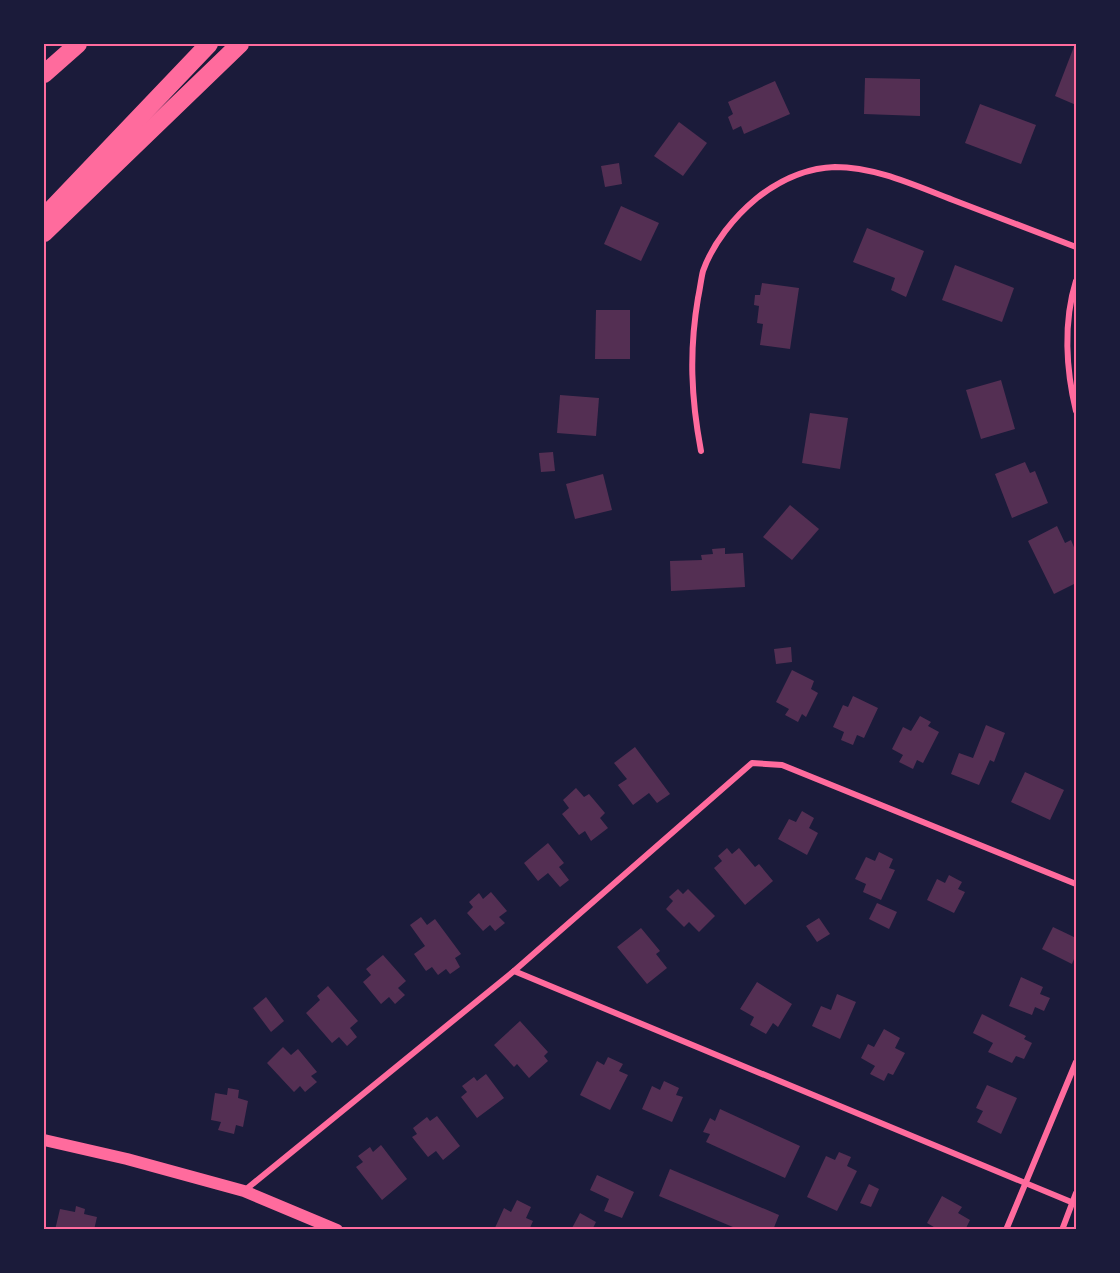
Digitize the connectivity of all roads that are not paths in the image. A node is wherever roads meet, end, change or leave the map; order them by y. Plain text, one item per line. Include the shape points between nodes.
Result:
1 (78, 44) edge
2 (210, 44) edge
3 (240, 44) edge
4 (44, 74) edge
5 (44, 217) edge
6 (44, 233) edge
7 (1077, 247) edge
8 (1077, 281) edge
9 (1077, 411) edge
10 (701, 451) dead end
11 (1077, 884) edge
12 (514, 971) junction
13 (1077, 1062) edge
14 (44, 1140) edge
15 (1026, 1182) junction
16 (244, 1191) junction
17 (1077, 1193) edge
18 (1075, 1203) edge
19 (337, 1230) edge
20 (1006, 1230) edge
21 (1062, 1230) edge

1 - 4 highway
2 - 5 highway
3 - 6 highway
7 - 10 street via 873,172 836,167 802,171 770,187 720,237 703,271 691,388
8 - 9 street via 1068,325 1069,366
11 - 12 street via 782,765 752,763
12 - 15 street
12 - 16 street
13 - 15 street
14 - 16 main road
15 - 18 street
15 - 20 street
16 - 19 main road
17 - 18 street
18 - 21 street

